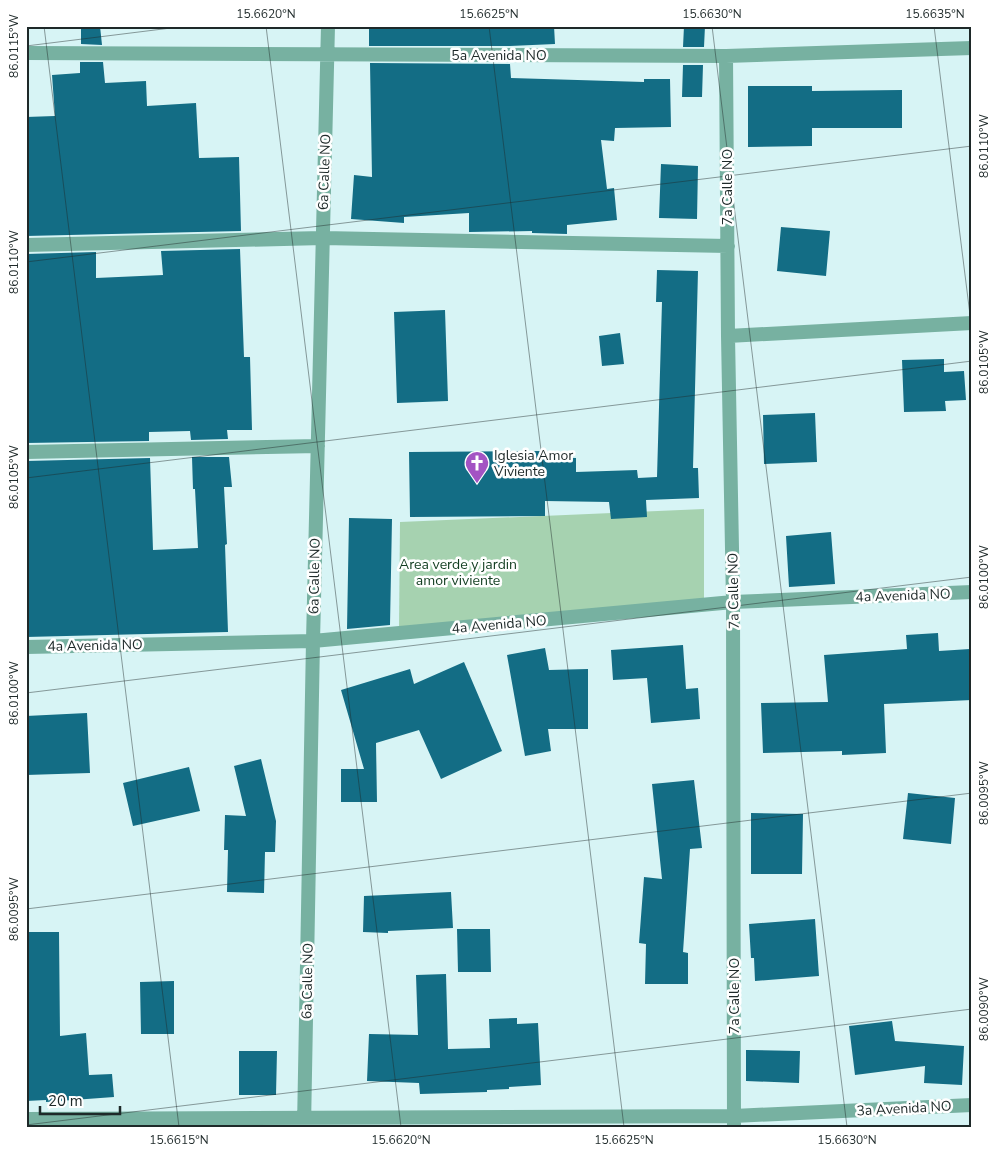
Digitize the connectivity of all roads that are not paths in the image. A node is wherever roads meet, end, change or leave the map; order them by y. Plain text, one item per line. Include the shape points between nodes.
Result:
1 (328, 26) edge
2 (972, 48) edge
3 (26, 53) edge
4 (328, 54) junction
5 (726, 56) junction
6 (323, 238) junction
7 (26, 245) edge
8 (728, 246) junction
9 (972, 323) edge
10 (728, 336) junction
11 (318, 446) junction
12 (26, 452) edge
13 (972, 592) edge
14 (733, 602) junction
15 (313, 641) junction
16 (26, 647) edge
17 (972, 1105) edge
18 (26, 1120) edge
19 (734, 1121) edge
20 (304, 1122) edge

1 - 4 street, 6a Calle NO
2 - 5 street, 5a Avenida NO
3 - 4 street, 5a Avenida NO
4 - 5 street, 5a Avenida NO
4 - 6 street, 6a Calle NO
5 - 8 street, 7a Calle NO
6 - 7 street
6 - 8 street
6 - 11 street, 6a Calle NO
8 - 10 street, 7a Calle NO
9 - 10 street
10 - 14 street, 7a Calle NO
11 - 12 street
11 - 15 street, 6a Calle NO
13 - 14 street, 4a Avenida NO
14 - 15 street, 4a Avenida NO
14 - 19 street, 7a Calle NO
15 - 16 street, 4a Avenida NO
15 - 20 street, 6a Calle NO
17 - 19 street, 3a Avenida NO
18 - 20 street, 3a Avenida NO
19 - 20 street, 3a Avenida NO

